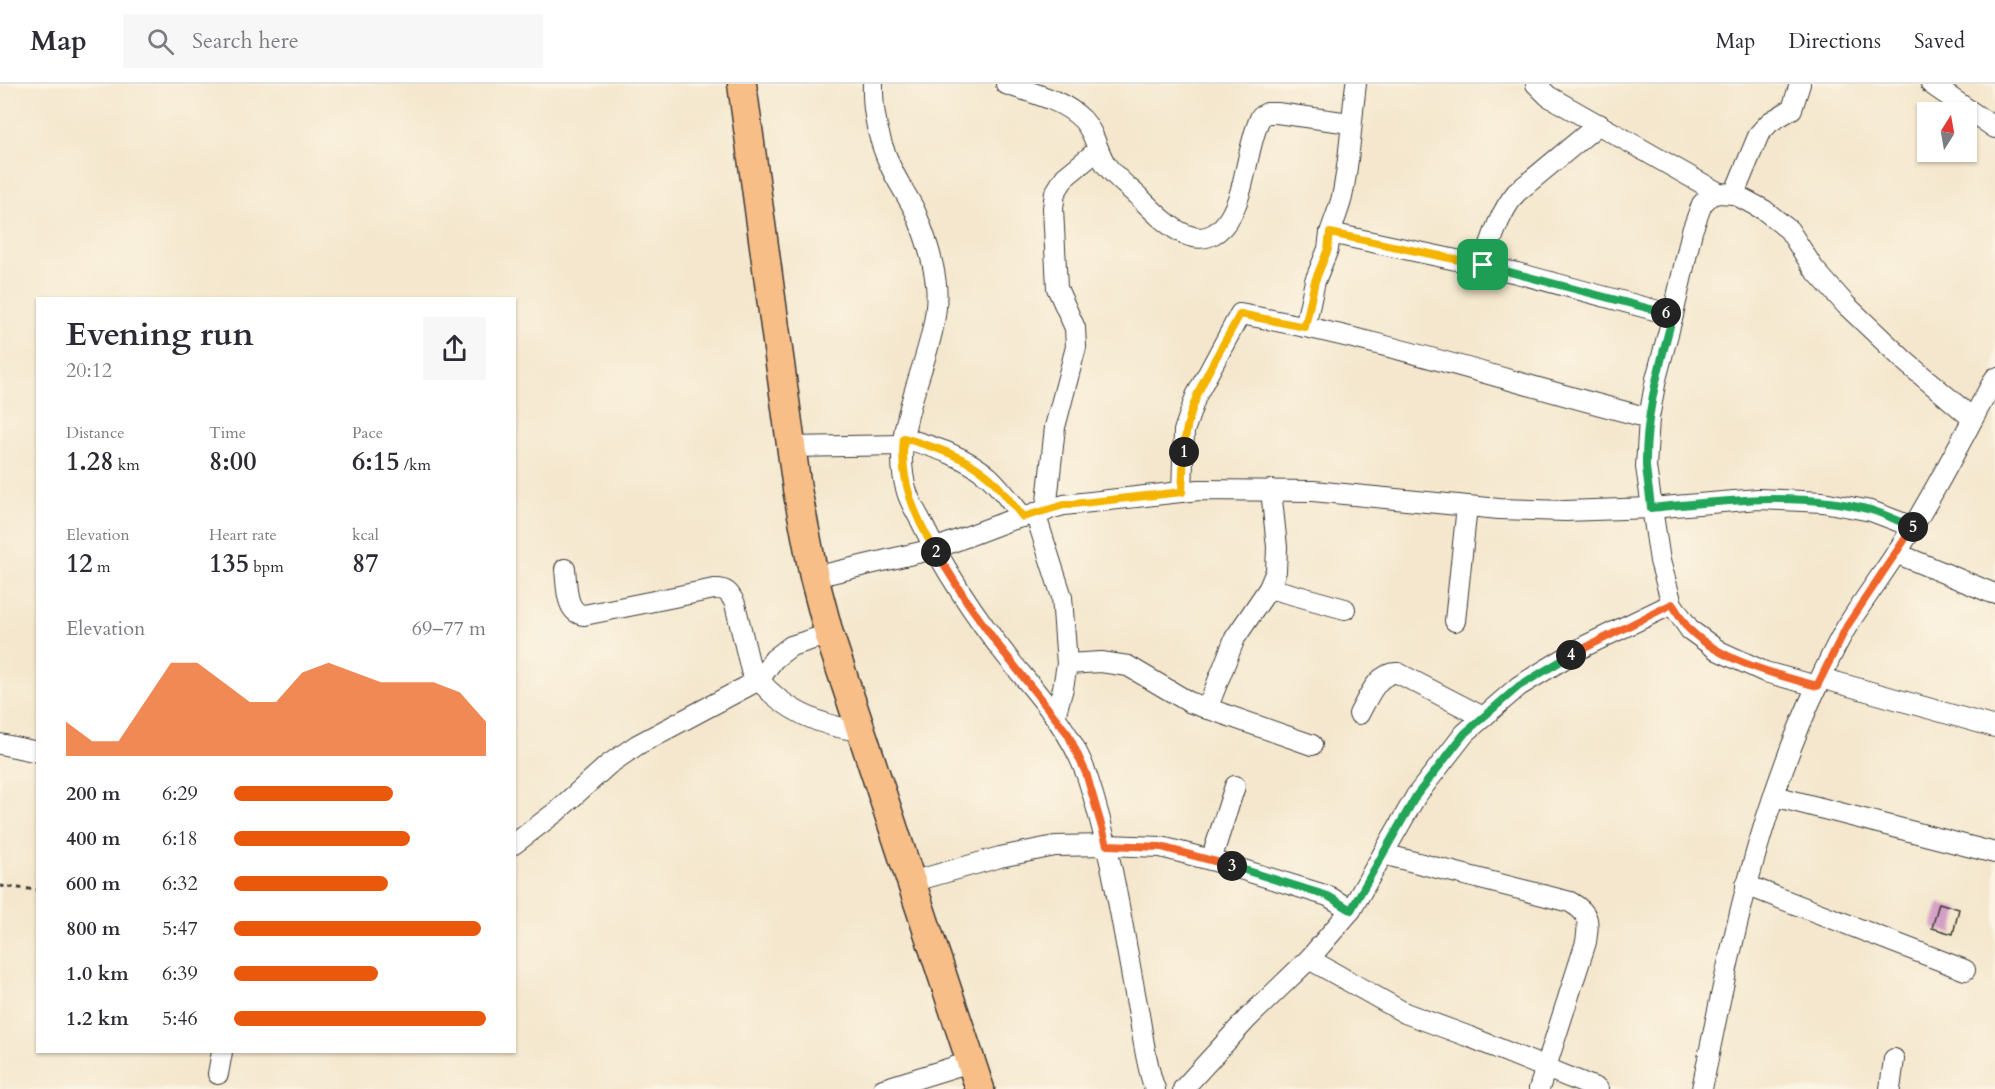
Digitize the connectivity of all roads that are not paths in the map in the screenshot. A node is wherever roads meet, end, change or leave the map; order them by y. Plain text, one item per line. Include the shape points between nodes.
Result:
1 (742, 84) edge
2 (873, 84) edge
3 (1356, 84) edge
4 (1536, 84) edge
5 (1800, 84) edge
6 (1931, 84) edge
7 (1017, 86) edge
8 (1350, 123) junction
9 (1599, 124) junction
10 (1995, 128) edge
11 (1098, 150) junction
12 (1727, 194) junction
13 (1330, 233) junction
14 (1483, 265) junction
15 (1673, 315) junction
16 (1305, 327) junction
17 (1995, 378) edge
18 (1649, 418) junction
19 (1972, 418) junction
20 (903, 442) junction
21 (791, 447) junction
22 (1271, 490) junction
23 (1182, 492) junction
24 (1467, 506) junction
25 (1651, 508) junction
26 (1034, 514) junction
27 (1913, 527) junction
28 (934, 549) junction
29 (1896, 553) junction
30 (565, 569) dead end
31 (814, 577) junction
32 (1269, 588) junction
33 (1992, 593) dead end
34 (1672, 604) junction
35 (1345, 609) dead end
36 (1455, 621) dead end
37 (829, 634) junction
38 (1067, 664) junction
39 (757, 681) junction
40 (1819, 682) junction
41 (1208, 709) junction
42 (1359, 714) dead end
43 (1055, 716) junction
44 (1483, 717) junction
45 (1995, 727) edge
46 (860, 731) junction
47 (0, 744) edge
48 (1312, 745) dead end
49 (36, 752) edge
50 (1235, 786) dead end
51 (1774, 796) junction
52 (516, 842) edge
53 (1107, 845) junction
54 (1995, 853) edge
55 (1383, 854) junction
56 (1211, 860) junction
57 (910, 882) junction
58 (1746, 885) junction
59 (1351, 910) junction
60 (1309, 959) junction
61 (1965, 970) dead end
62 (222, 1053) edge
63 (1894, 1059) dead end
64 (970, 1062) junction
65 (1547, 1069) junction
66 (218, 1074) dead end
67 (885, 1089) edge
68 (980, 1089) edge
69 (1155, 1089) edge
70 (1183, 1089) edge
71 (1539, 1089) edge
72 (1598, 1089) edge
73 (1702, 1089) edge
74 (1890, 1089) edge

1 - 21 highway
2 - 20 street via 876,126 889,164 930,248 936,286 935,317
3 - 8 street
4 - 9 street via 1548,96
5 - 12 street via 1791,110 1759,134
6 - 10 street
7 - 11 street via 1075,113 1094,136
8 - 11 street via 1277,113 1261,116 1235,207 1218,230 1201,237 1171,228 1109,169
8 - 13 street via 1342,198
9 - 12 street
9 - 14 street via 1516,193 1497,223
11 - 26 street via 1065,177 1055,193 1057,288 1074,328 1076,347
12 - 15 street via 1711,195 1702,204
12 - 19 street via 1764,210 1789,230 1814,269 1846,305
13 - 14 street
13 - 16 street
14 - 15 street
15 - 18 street
16 - 18 street
16 - 23 street via 1240,314 1196,396 1184,430
17 - 19 street
18 - 25 street via 1646,467
19 - 27 street
20 - 21 street
20 - 26 street via 942,450 968,462
20 - 28 street via 906,491
21 - 31 highway
22 - 23 street
22 - 24 street
22 - 32 street via 1277,560
23 - 26 street via 1064,505
24 - 25 street via 1565,511
24 - 36 street
25 - 27 street via 1758,499 1823,502 1871,510
25 - 34 street
26 - 28 street
26 - 38 street via 1062,597
27 - 29 street
28 - 31 street
28 - 43 street via 992,636
29 - 33 street
29 - 40 street via 1847,626
30 - 39 street via 570,607 584,615 722,588 731,594 735,604
31 - 37 highway
32 - 35 street
32 - 41 street via 1234,638
34 - 40 street via 1690,630 1719,651 1765,672
34 - 44 street via 1585,646 1519,686
37 - 39 street via 791,646 774,658
37 - 46 highway
38 - 41 street via 1101,662 1128,666 1174,695
38 - 43 street
39 - 46 street via 786,706 828,725
39 - 52 street via 636,745
40 - 45 street
40 - 51 street
41 - 48 street
42 - 44 street via 1381,679 1392,673
43 - 53 street via 1086,773
44 - 55 street via 1465,733 1416,796
46 - 57 highway
47 - 49 street
50 - 56 street
51 - 54 street
51 - 58 street
53 - 56 street via 1161,847
53 - 57 street via 1055,846
53 - 69 street
55 - 59 street
55 - 65 street via 1570,902 1587,915 1586,942
56 - 59 street via 1328,896
57 - 64 highway
58 - 61 street
58 - 73 street
59 - 60 street
60 - 65 street via 1405,1013
60 - 70 street
62 - 66 street
63 - 74 street
64 - 67 street
64 - 68 highway
65 - 71 street
65 - 72 street

